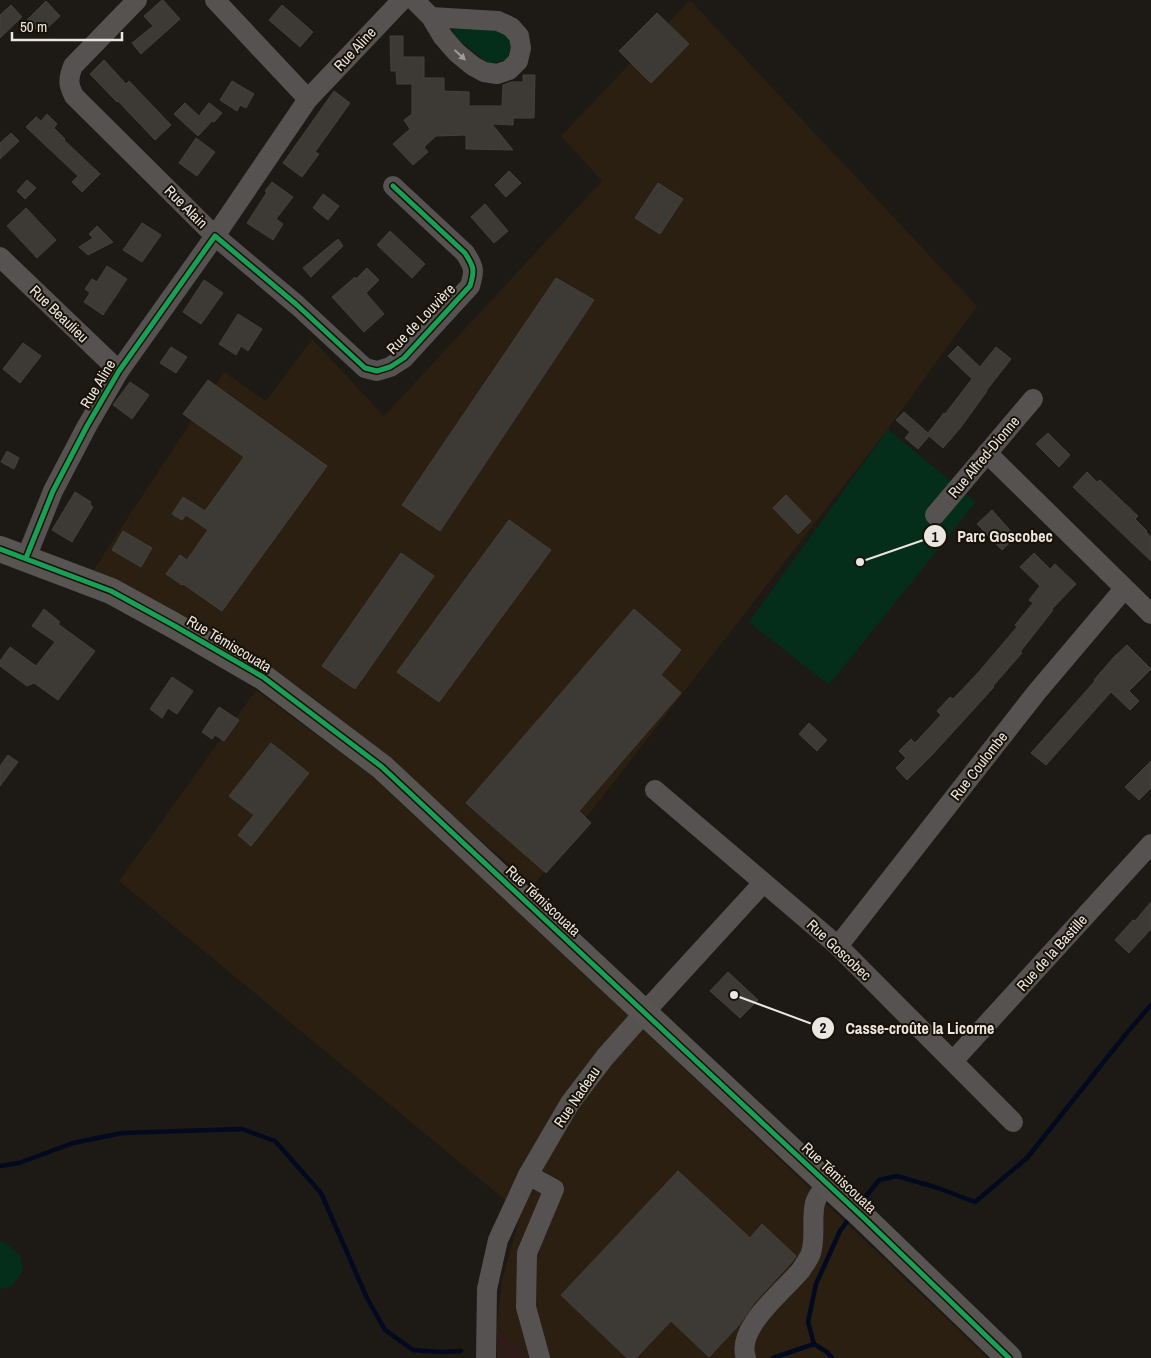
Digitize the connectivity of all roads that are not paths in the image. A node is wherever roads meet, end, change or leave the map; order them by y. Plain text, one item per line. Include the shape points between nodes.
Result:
1 (137, 0) edge
2 (215, 0) edge
3 (402, 0) edge
4 (414, 0) edge
5 (431, 17) dead end
6 (308, 99) junction
7 (393, 186) dead end
8 (215, 236) junction
9 (0, 257) edge
10 (119, 371) junction
11 (1033, 399) dead end
12 (987, 453) junction
13 (935, 515) dead end
14 (0, 549) edge
15 (26, 558) junction
16 (1124, 589) junction
17 (1151, 614) edge
18 (655, 790) dead end
19 (1151, 844) edge
20 (763, 883) junction
21 (838, 946) junction
22 (644, 1013) junction
23 (953, 1061) junction
24 (1013, 1122) dead end
25 (528, 1175) junction
26 (827, 1183) junction
27 (745, 1356) edge
28 (1004, 1356) edge
29 (486, 1358) edge
30 (540, 1358) edge

1 - 8 street, Rue Alain via 73,66 69,86 74,96
2 - 6 street
3 - 6 street, Rue Aline
4 - 5 street
6 - 8 street, Rue Alain
7 - 8 street, Rue de Louvière via 465,253 474,275 470,286 404,358 377,371 365,368
8 - 10 street, Rue Aline
9 - 10 street, Rue Beaulieu
10 - 15 street, Rue Aline via 53,491
11 - 12 street, Rue Alfred-Dionne
12 - 13 street, Rue Alfred-Dionne
12 - 16 street
14 - 15 main road, Rue Témiscouata
15 - 22 main road, Rue Témiscouata via 111,591 263,678 382,767
16 - 17 street
16 - 21 street, Rue Coulombe via 1036,693
18 - 20 street, Rue Goscobec
19 - 23 street, Rue de la Bastille
20 - 21 street, Rue Goscobec
20 - 22 street, Rue Nadeau
21 - 23 street, Rue Goscobec
22 - 25 street, Rue Nadeau via 570,1103
22 - 26 main road, Rue Témiscouata
23 - 24 street, Rue Goscobec
25 - 29 street, Rue Nadeau via 498,1240 488,1289
25 - 30 street via 554,1188 527,1254 526,1307
26 - 27 street via 816,1202 811,1254 749,1329
26 - 28 main road, Rue Témiscouata

